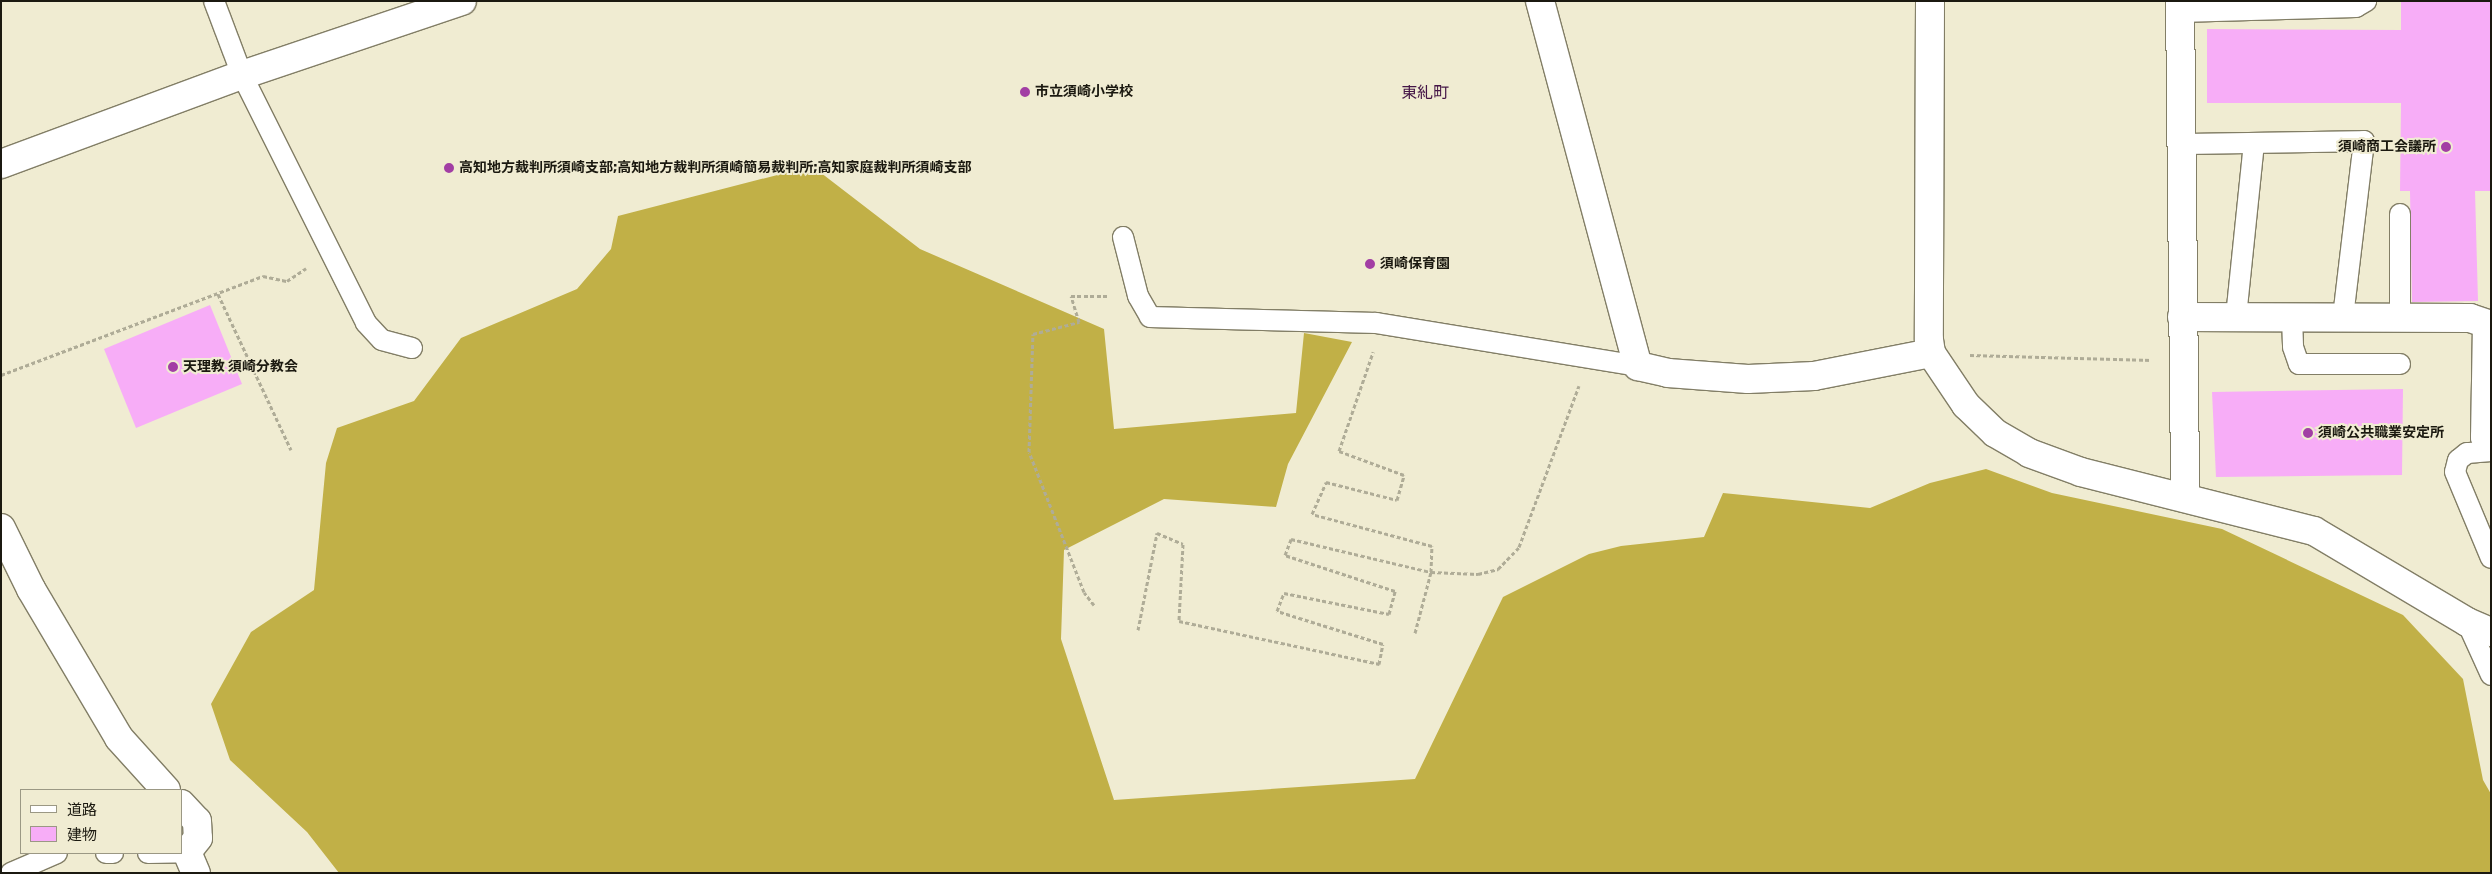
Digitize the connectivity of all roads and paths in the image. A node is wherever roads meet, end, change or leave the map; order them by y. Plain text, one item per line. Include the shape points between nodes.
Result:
1 (214, 1) edge
2 (462, 1) edge
3 (1540, 1) edge
4 (1930, 1) edge
5 (2366, 1) edge
6 (2180, 7) edge
7 (242, 75) junction
8 (2254, 143) junction
9 (2180, 144) junction
10 (1, 164) edge
11 (2400, 214) dead end
12 (1123, 238) dead end
13 (330, 252) junction
14 (218, 294) junction
15 (1138, 296) junction
16 (2182, 317) junction
17 (2236, 317) junction
18 (2292, 317) junction
19 (2343, 317) junction
20 (2400, 317) junction
21 (1375, 345) dead end
22 (412, 348) dead end
23 (1931, 353) junction
24 (1589, 360) junction
25 (2182, 361) junction
26 (2400, 364) dead end
27 (1638, 366) junction
28 (1, 375) edge
29 (2491, 446) edge
30 (291, 450) dead end
31 (2491, 451) edge
32 (2185, 498) junction
33 (1, 528) edge
34 (2491, 558) edge
35 (1430, 572) junction
36 (1094, 605) dead end
37 (2479, 627) edge
38 (1138, 630) dead end
39 (1414, 634) dead end
40 (2491, 675) edge
41 (165, 789) edge
42 (182, 805) edge
43 (54, 854) edge
44 (153, 854) edge
45 (191, 862) edge
46 (10, 873) edge

1 - 7 lane
2 - 7 street
3 - 27 street
4 - 23 street
5 - 6 lane via 2356,7
6 - 9 street
7 - 10 street
7 - 13 lane
8 - 9 lane
8 - 17 lane
8 - 19 lane via 2364,141
9 - 16 street
11 - 20 lane
12 - 15 lane
13 - 14 path via 287,281 263,276
13 - 22 lane via 366,323 382,340
14 - 28 path
14 - 30 path
15 - 24 lane via 1150,317 1376,323
15 - 36 path via 1071,296 1079,322 1033,334 1029,452 1084,592
16 - 17 street
16 - 25 street
17 - 18 street
18 - 19 street
18 - 26 lane via 2293,348 2299,364
19 - 20 street
20 - 29 street via 2470,318 2487,324 2485,436
21 - 35 path via 1339,451 1404,475 1397,500 1326,482 1312,514 1432,546
23 - 25 path
23 - 27 street via 1814,376 1748,379 1668,373
23 - 32 street via 1966,405 1994,433 2029,453 2081,472
24 - 27 lane
24 - 35 path via 1519,546 1498,569 1478,574
25 - 32 street
31 - 34 lane via 2467,453 2458,460 2455,472
32 - 37 street via 2314,531
33 - 41 street via 31,590 120,738
35 - 38 path via 1291,539 1285,555 1395,591 1389,614 1284,593 1277,610 1382,644 1379,664 1179,621 1183,544 1157,533
35 - 39 path
37 - 40 lane
42 - 45 street via 198,821
43 - 46 lane
44 - 45 lane

